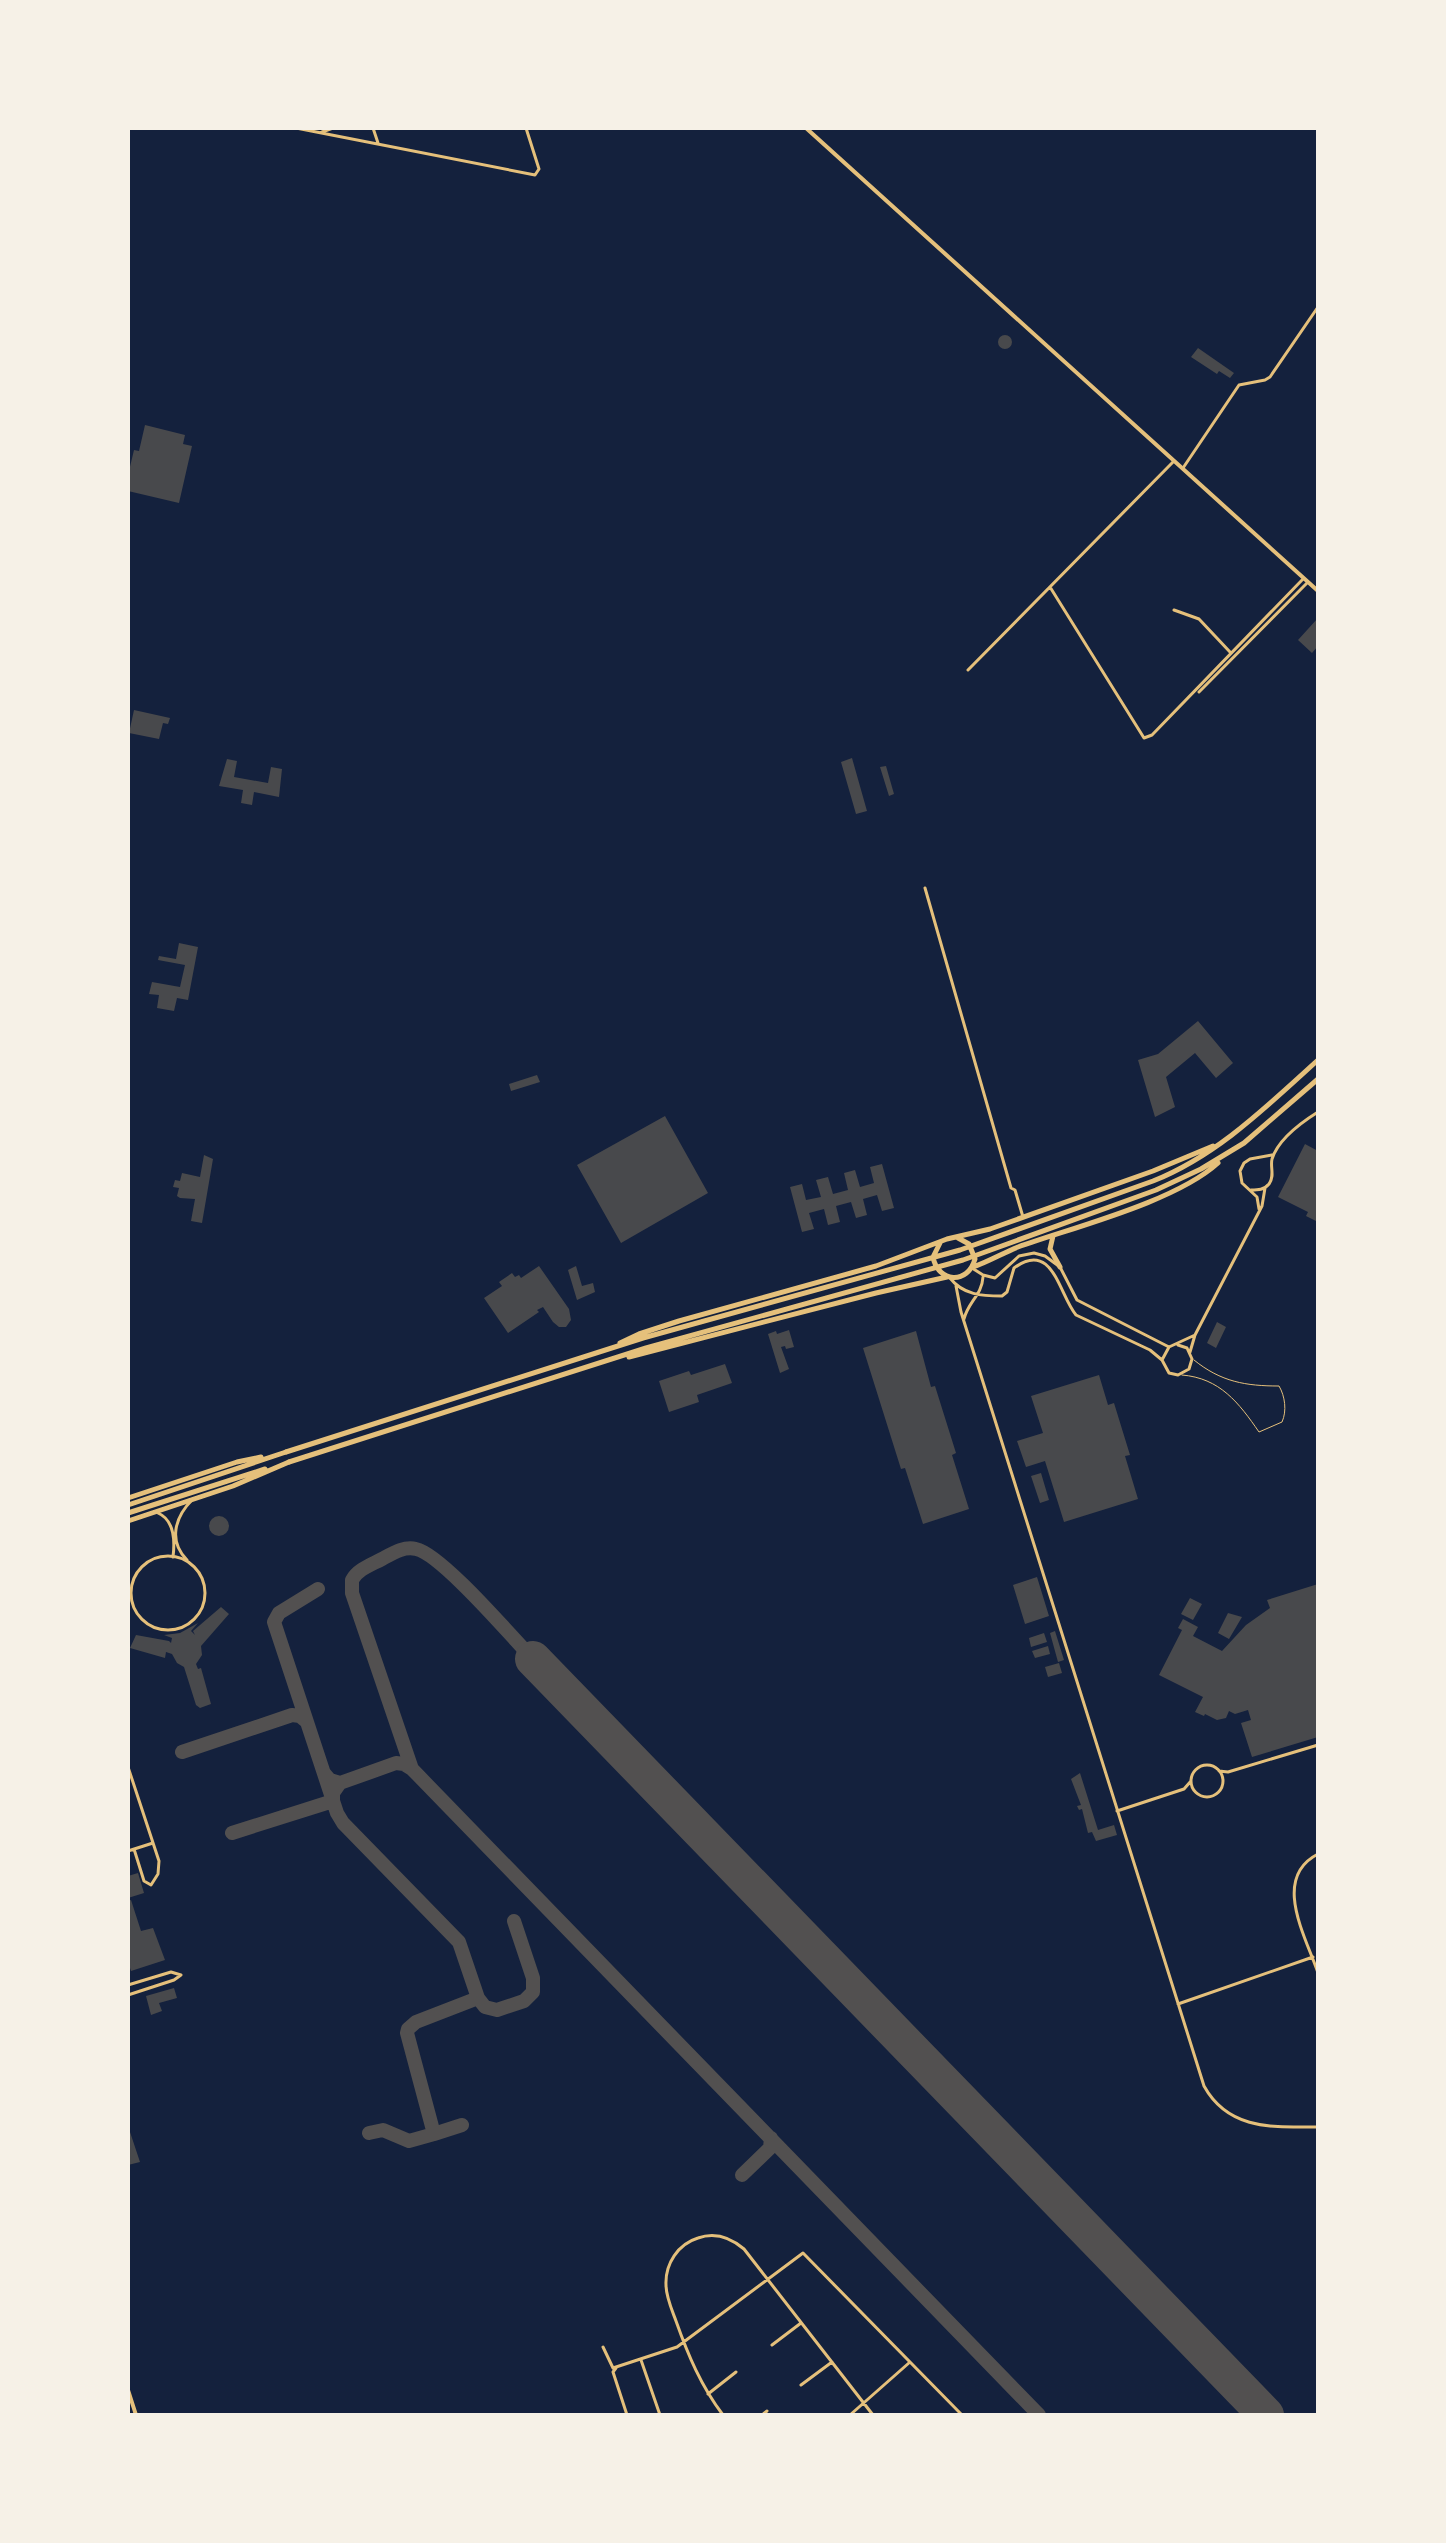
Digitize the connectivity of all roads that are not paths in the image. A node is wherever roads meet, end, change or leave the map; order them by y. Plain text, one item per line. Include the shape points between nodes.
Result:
1 (296, 128) edge
2 (333, 128) edge
3 (373, 128) edge
4 (526, 128) edge
5 (806, 128) edge
6 (321, 132) junction
7 (379, 145) junction
8 (1318, 307) edge
9 (1175, 460) junction
10 (1183, 468) junction
11 (1306, 580) junction
12 (1050, 587) junction
13 (1318, 591) edge
14 (1174, 610) dead end
15 (1231, 652) junction
16 (968, 670) dead end
17 (1199, 692) dead end
18 (925, 888) dead end
19 (1318, 1060) edge
20 (1318, 1079) edge
21 (1318, 1112) edge
22 (1222, 1143) junction
23 (1227, 1154) junction
24 (1273, 1155) junction
25 (1260, 1158) junction
26 (1271, 1168) junction
27 (1265, 1188) junction
28 (1251, 1190) junction
29 (1259, 1213) junction
30 (1024, 1218) junction
31 (1053, 1236) junction
32 (957, 1238) junction
33 (941, 1242) junction
34 (1060, 1267) junction
35 (977, 1269) junction
36 (948, 1278) junction
37 (956, 1286) junction
38 (979, 1295) junction
39 (964, 1319) junction
40 (1195, 1335) junction
41 (1178, 1345) junction
42 (1169, 1347) junction
43 (609, 1349) junction
44 (1190, 1352) junction
45 (612, 1359) junction
46 (1192, 1359) junction
47 (1162, 1360) junction
48 (1178, 1375) junction
49 (286, 1452) junction
50 (289, 1462) junction
51 (128, 1498) edge
52 (193, 1500) junction
53 (128, 1505) edge
54 (128, 1513) edge
55 (154, 1513) junction
56 (128, 1521) edge
57 (174, 1528) junction
58 (176, 1554) junction
59 (192, 1566) junction
60 (1318, 1745) edge
61 (128, 1767) edge
62 (1219, 1771) junction
63 (1228, 1772) junction
64 (1222, 1779) junction
65 (1191, 1781) junction
66 (1184, 1789) junction
67 (1195, 1792) junction
68 (1117, 1811) junction
69 (153, 1843) junction
70 (134, 1849) junction
71 (128, 1851) edge
72 (1318, 1854) edge
73 (1313, 1957) junction
74 (1318, 1973) edge
75 (128, 1985) edge
76 (128, 1995) edge
77 (1178, 2004) junction
78 (1318, 2127) edge
79 (767, 2279) junction
80 (801, 2323) junction
81 (684, 2342) junction
82 (772, 2345) dead end
83 (603, 2347) dead end
84 (641, 2360) junction
85 (832, 2362) junction
86 (910, 2362) junction
87 (616, 2368) junction
88 (736, 2372) dead end
89 (801, 2385) dead end
90 (128, 2390) edge
91 (708, 2394) junction
92 (863, 2405) junction
93 (130, 2407) edge
94 (767, 2411) dead end
95 (136, 2415) edge
96 (627, 2415) edge
97 (660, 2415) edge
98 (723, 2415) edge
99 (762, 2415) edge
100 (850, 2415) edge
101 (873, 2415) edge
102 (962, 2415) edge

1 - 6 street
2 - 6 street
3 - 7 street
4 - 7 street via 539,169 532,175
5 - 9 street
6 - 7 street
8 - 10 street via 1270,377 1239,385
9 - 10 street
9 - 12 street
10 - 11 street
11 - 13 street
11 - 15 street
11 - 17 street
12 - 15 street via 1144,738
12 - 16 street
14 - 15 street via 1202,621
18 - 30 street
19 - 22 main road
20 - 23 main road
21 - 24 street
22 - 30 main road
22 - 43 main road via 1153,1181 960,1250
23 - 31 main road via 1188,1184
23 - 45 main road via 1156,1190 963,1260
24 - 25 street
24 - 26 street
25 - 26 street
25 - 28 street via 1248,1160 1240,1171 1242,1183
26 - 27 street
27 - 28 street
27 - 29 street
28 - 29 street
29 - 40 street
30 - 32 main road
31 - 34 main road via 1050,1249
31 - 35 main road
32 - 33 main road
32 - 35 main road via 972,1248
33 - 36 main road via 934,1262
33 - 43 main road via 876,1266 639,1334
34 - 35 street via 1045,1256 1029,1254 1012,1261 995,1278
34 - 42 street via 1077,1300
35 - 36 main road
35 - 38 street
36 - 37 street
36 - 45 main road
37 - 38 street
37 - 39 street
38 - 39 street
38 - 47 street via 1005,1294 1014,1268 1039,1261 1055,1274 1076,1315
39 - 68 street
40 - 41 street
40 - 44 street
41 - 42 street
41 - 44 street
42 - 47 street
43 - 49 main road
44 - 46 street
45 - 50 main road
46 - 48 street via 1189,1369
46 - 48 lane via 1233,1383 1279,1386 1282,1422 1259,1432 1226,1392 1201,1378
47 - 48 street via 1169,1373
49 - 51 main road via 237,1462
49 - 53 main road
50 - 52 main road
50 - 54 main road
52 - 55 main road
52 - 57 street
55 - 56 main road
55 - 57 street
57 - 58 street
57 - 58 street
58 - 59 street
58 - 59 street
58 - 59 street via 146,1564 132,1584 135,1610 152,1626 177,1629 197,1616 204,1593
60 - 63 street
61 - 69 street
62 - 63 street
62 - 64 street
62 - 65 street via 1203,1766
63 - 64 street
64 - 67 street via 1213,1796
65 - 66 street
65 - 67 street
66 - 67 street
66 - 68 street
68 - 77 street
69 - 70 street
69 - 70 street via 159,1868 151,1885 144,1881
70 - 71 street
72 - 73 street via 1303,1866 1293,1885
73 - 74 street
73 - 77 street
75 - 76 street via 171,1972 181,1975
77 - 78 street via 1204,2086 1220,2108 1257,2125
79 - 80 street
79 - 81 street
79 - 81 street via 744,2249 726,2237 706,2236 683,2245 669,2265 666,2288
79 - 86 street via 803,2253
80 - 82 street
80 - 85 street
81 - 84 street
81 - 91 street
83 - 87 street
84 - 87 street
84 - 97 street
85 - 89 street
85 - 92 street
86 - 92 street
86 - 102 street
87 - 96 street
88 - 91 street
90 - 93 street
91 - 98 street
92 - 100 street
92 - 101 street
93 - 95 street
94 - 99 street

